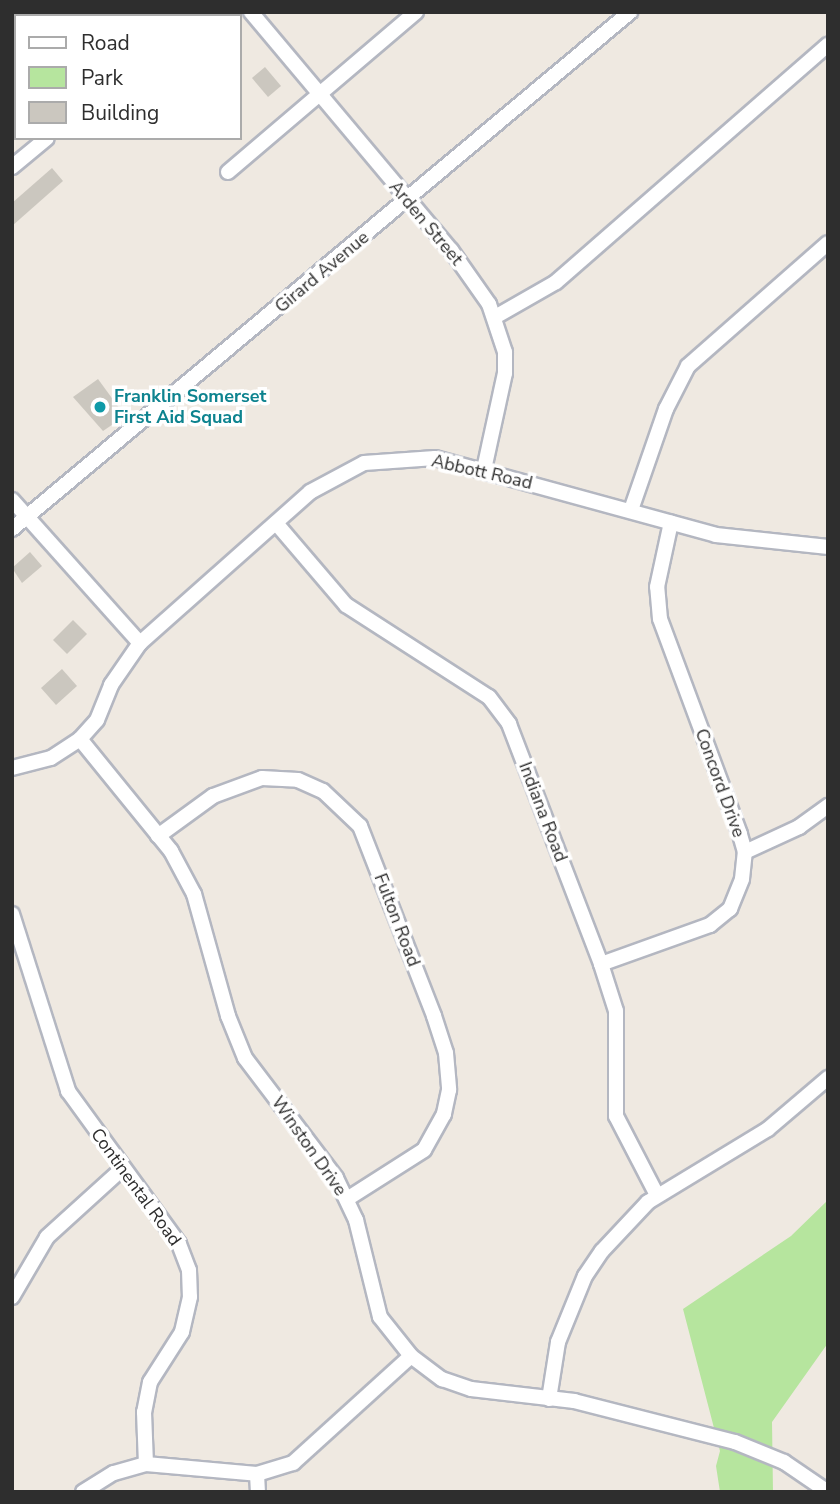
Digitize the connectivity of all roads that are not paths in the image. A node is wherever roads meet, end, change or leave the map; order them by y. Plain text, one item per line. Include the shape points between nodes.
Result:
1 (251, 12) edge
2 (416, 12) edge
3 (630, 12) edge
4 (828, 45) edge
5 (318, 93) junction
6 (43, 140) edge
7 (12, 167) edge
8 (228, 172) dead end
9 (407, 200) junction
10 (828, 243) edge
11 (495, 317) junction
12 (484, 469) junction
13 (12, 500) edge
14 (631, 510) junction
15 (27, 517) junction
16 (671, 522) junction
17 (276, 523) junction
18 (12, 529) edge
19 (828, 547) edge
20 (140, 643) junction
21 (80, 739) junction
22 (12, 768) edge
23 (828, 806) edge
24 (158, 836) junction
25 (745, 852) junction
26 (12, 914) edge
27 (601, 964) junction
28 (828, 1078) edge
29 (122, 1169) junction
30 (657, 1195) junction
31 (347, 1199) junction
32 (12, 1297) edge
33 (411, 1356) junction
34 (549, 1399) junction
35 (146, 1464) junction
36 (257, 1475) junction
37 (83, 1492) edge
38 (258, 1492) edge
39 (828, 1492) edge

1 - 5 street, Arden Street
2 - 5 street
3 - 9 street, Girard Avenue
4 - 11 street via 556,282
5 - 8 street
5 - 9 street, Arden Street
6 - 7 street
9 - 11 street, Arden Street via 451,250
9 - 15 street, Girard Avenue
10 - 14 street via 688,366 666,409
11 - 12 street, Arden Street via 505,352 505,373
12 - 14 street, Abbott Road
12 - 17 street, Abbott Road via 435,458 364,463 320,484
13 - 15 street
14 - 16 street, Abbott Road
15 - 18 street, Girard Avenue
15 - 20 street
16 - 19 street, Abbott Road via 738,538
16 - 25 street, Concord Drive via 657,587 660,619
17 - 20 street, Abbott Road
17 - 27 street, Indiana Road via 346,605 499,708
20 - 21 street, Abbott Road via 111,685 97,720
21 - 22 street via 51,758
21 - 24 street, Winston Drive
23 - 25 street via 799,827
24 - 31 street, Winston Drive via 194,894 228,1016 245,1058
24 - 31 street, Fulton Road via 213,796 262,778 298,780 323,791 360,826 434,1016 446,1053 449,1090 444,1114 424,1150
25 - 27 street, Concord Drive via 736,900 710,925
26 - 29 street, Continental Road via 68,1091
27 - 30 street, Indiana Road via 616,1011 616,1116
28 - 30 street via 768,1129
29 - 32 street via 47,1237
29 - 35 street, Continental Road via 179,1244 191,1283 182,1332 150,1382 144,1412
30 - 34 street via 602,1251 585,1276 558,1342
31 - 33 street, Winston Drive via 380,1317
33 - 34 street, Winston Drive via 442,1379 471,1389
33 - 36 street via 293,1463
34 - 39 street, Winston Drive via 625,1412 734,1442 784,1462
35 - 36 street
35 - 37 street via 114,1474
36 - 38 street

